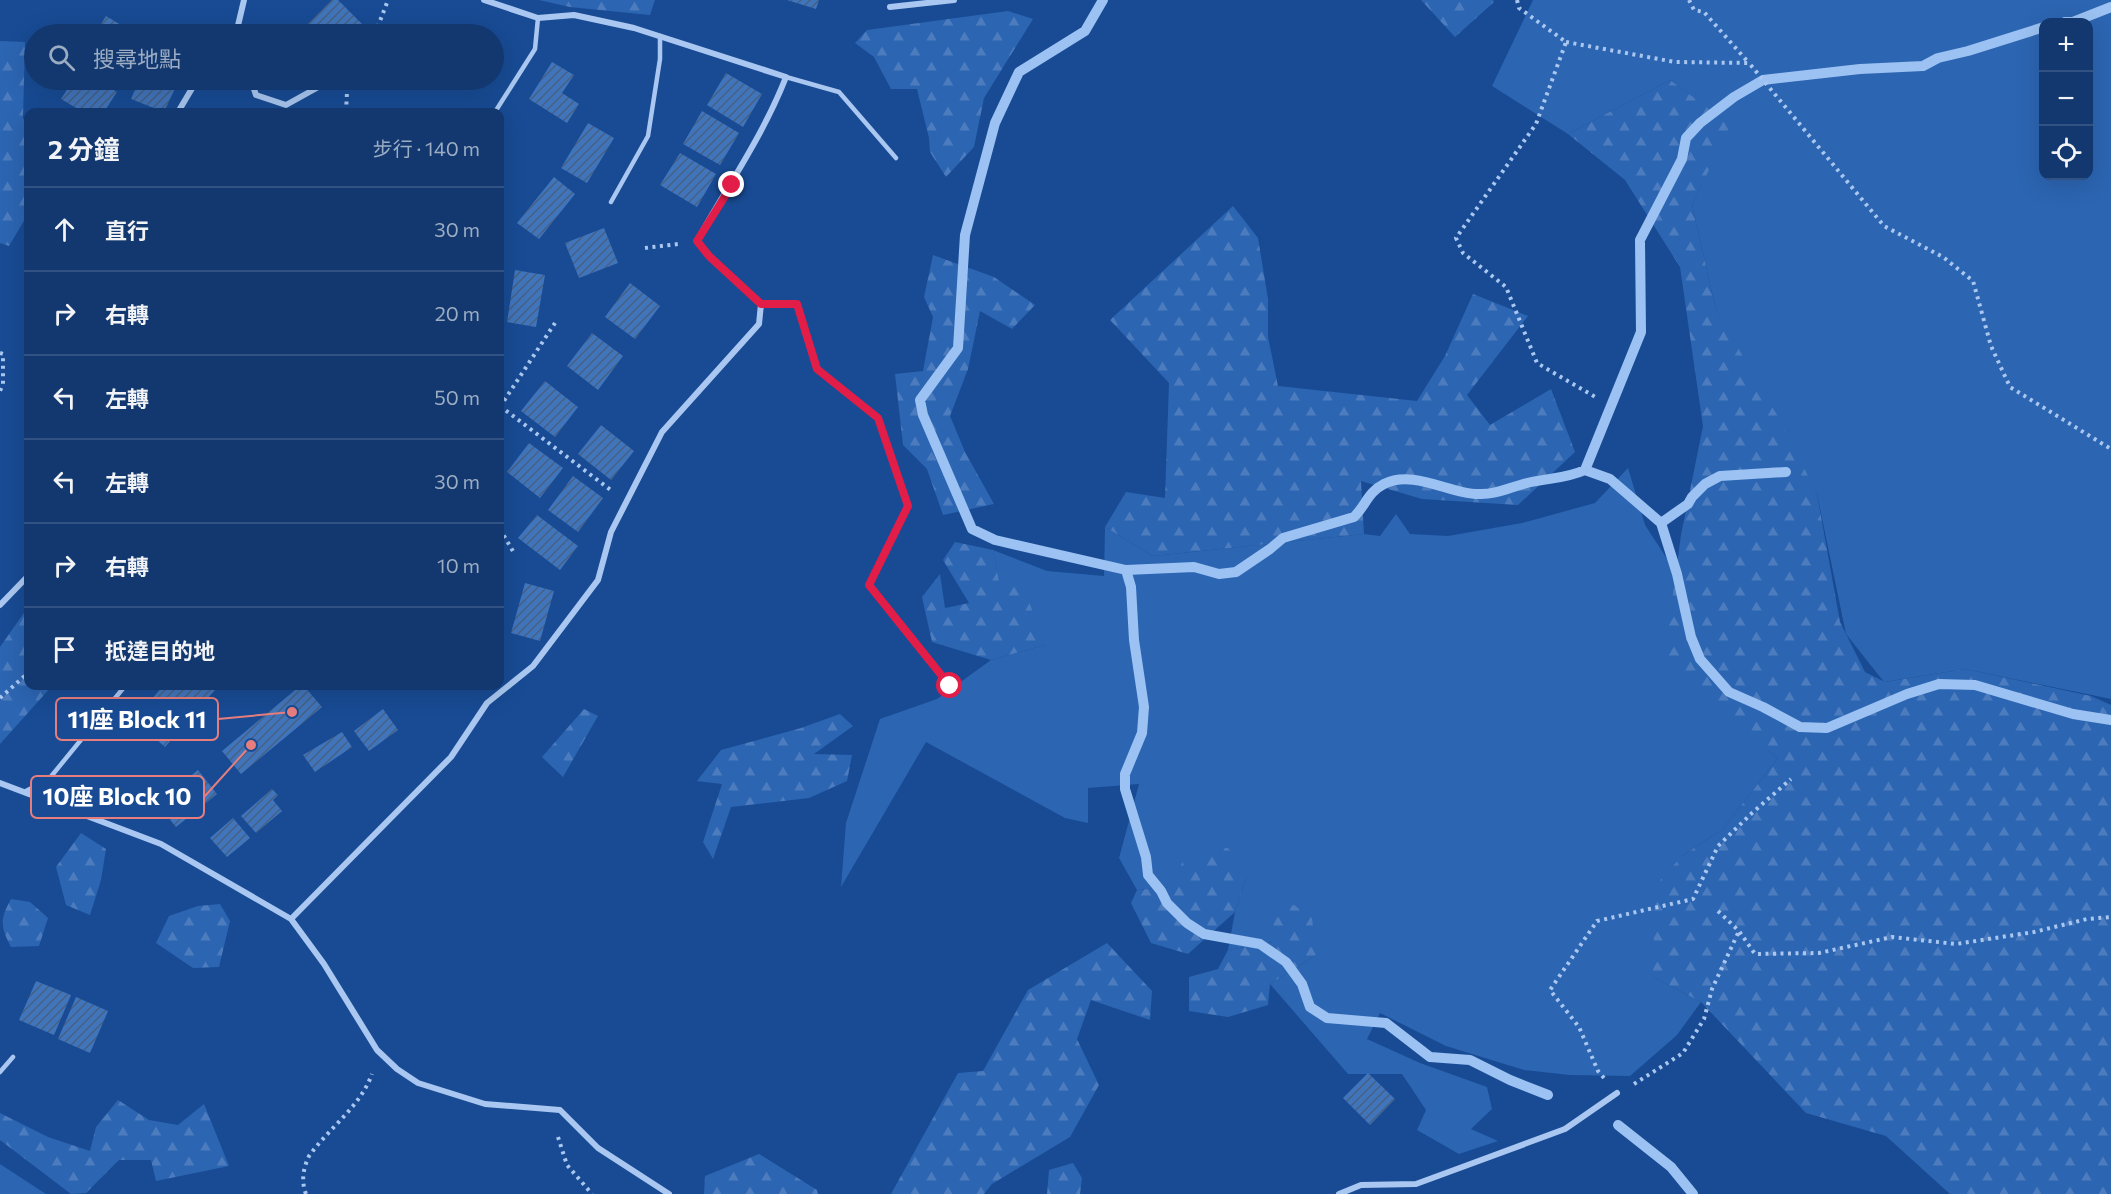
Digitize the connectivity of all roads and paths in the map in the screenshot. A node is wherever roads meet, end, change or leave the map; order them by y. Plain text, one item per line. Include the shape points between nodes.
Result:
1 (244, 0) edge
2 (388, 0) edge
3 (484, 0) edge
4 (954, 0) edge
5 (1517, 0) edge
6 (1689, 0) edge
7 (890, 7) dead end
8 (538, 18) junction
9 (238, 24) edge
10 (379, 24) edge
11 (660, 36) junction
12 (1566, 42) junction
13 (1749, 63) junction
14 (786, 77) junction
15 (191, 90) edge
16 (254, 90) edge
17 (313, 90) edge
18 (180, 108) edge
19 (498, 108) edge
20 (896, 158) dead end
21 (612, 202) dead end
22 (697, 241) junction
23 (645, 248) dead end
24 (761, 304) junction
25 (555, 323) dead end
26 (0, 353) edge
27 (0, 391) edge
28 (1597, 399) dead end
29 (504, 401) edge
30 (504, 410) edge
31 (2111, 449) edge
32 (626, 502) junction
33 (504, 536) edge
34 (514, 553) dead end
35 (24, 580) edge
36 (0, 605) edge
37 (24, 677) edge
38 (950, 686) dead end
39 (504, 689) edge
40 (121, 690) edge
41 (503, 690) edge
42 (0, 698) edge
43 (1791, 779) dead end
44 (0, 783) edge
45 (24, 792) junction
46 (1718, 911) dead end
47 (2111, 917) edge
48 (291, 919) junction
49 (1739, 931) junction
50 (377, 1050) junction
51 (13, 1057) dead end
52 (0, 1072) edge
53 (1617, 1094) junction
54 (548, 1108) junction
55 (306, 1194) edge
56 (592, 1194) edge
57 (669, 1194) edge
58 (1339, 1194) edge

1 - 9 street
2 - 10 path
3 - 8 street
4 - 7 street
5 - 12 path via 1519,8
6 - 13 path via 1694,10 1704,12
8 - 11 street via 574,15
8 - 19 lane via 535,49
11 - 14 street
11 - 21 lane via 648,136
12 - 13 path via 1675,62
12 - 28 path via 1536,124 1456,238 1463,253 1506,287 1536,363
13 - 31 path via 1884,226 1942,256 1973,281 1991,346 2010,387
14 - 20 lane via 839,92
14 - 22 street via 732,185
15 - 18 street
16 - 17 street via 256,95 286,105
22 - 23 path
22 - 24 street
24 - 32 street via 759,324 662,432
24 - 38 path via 797,304 817,369 878,418 908,506 869,585
25 - 29 path
26 - 27 path
30 - 32 path
32 - 39 street via 611,532 598,580 533,666
33 - 34 path
35 - 36 street
37 - 42 path
40 - 45 lane via 49,779
41 - 48 street via 487,703 451,758
43 - 53 path via 1718,846 1693,899 1597,921 1550,990 1579,1027 1598,1071
44 - 45 street
45 - 48 street via 161,844
46 - 49 path
47 - 49 path via 1956,944 1892,937 1819,953 1755,954
48 - 50 street
49 - 53 path via 1712,989 1704,1020 1683,1053
50 - 54 street via 406,1075 431,1088 485,1104
50 - 55 path via 368,1085 309,1156 302,1182
51 - 52 lane
53 - 58 street via 1564,1129 1416,1184 1361,1185
54 - 56 path via 567,1165
54 - 57 street via 560,1110 598,1148

